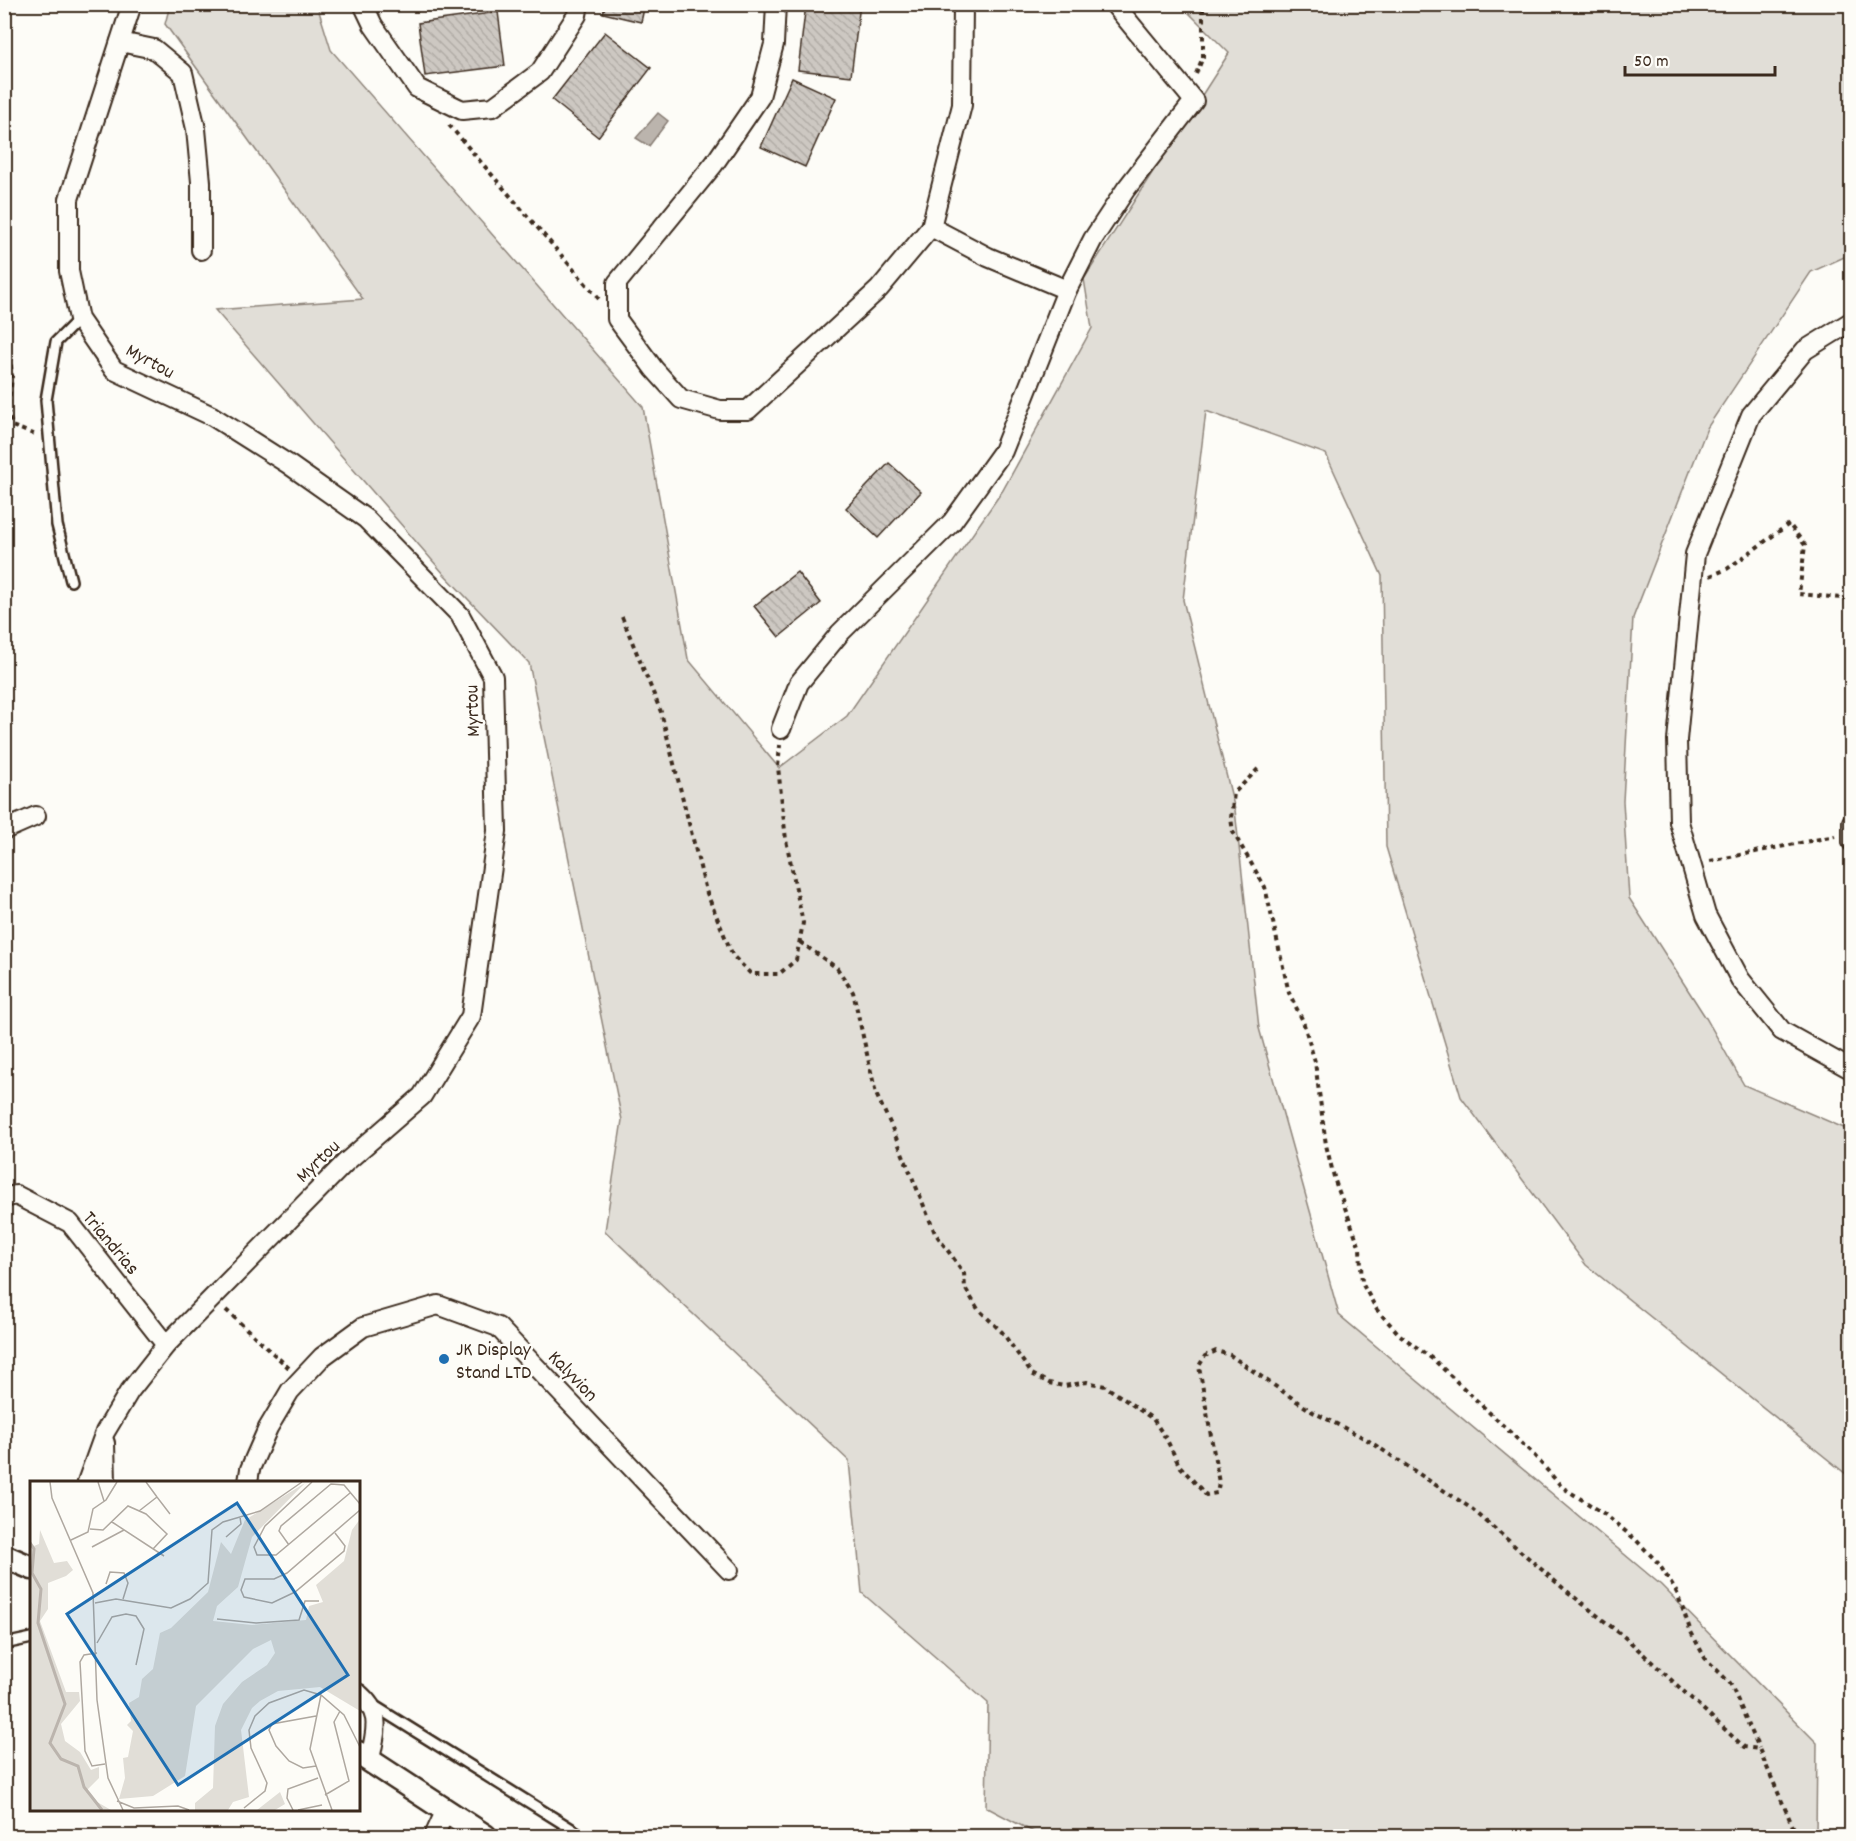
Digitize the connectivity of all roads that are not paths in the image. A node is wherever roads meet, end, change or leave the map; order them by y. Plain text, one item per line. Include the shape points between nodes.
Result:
1 (132, 4) edge
2 (363, 4) edge
3 (579, 4) edge
4 (776, 4) edge
5 (963, 4) edge
6 (1114, 4) edge
7 (120, 42) junction
8 (931, 227) junction
9 (201, 250) dead end
10 (1067, 290) junction
11 (79, 319) junction
12 (1851, 321) edge
13 (71, 581) dead end
14 (781, 729) road end
15 (36, 816) dead end
16 (1851, 822) edge
17 (4, 830) edge
18 (1851, 833) edge
19 (1851, 842) edge
20 (1851, 1070) edge
21 (4, 1198) edge
22 (166, 1345) junction
23 (105, 1432) junction
24 (87, 1481) edge
25 (105, 1481) edge
26 (248, 1481) edge
27 (4, 1556) edge
28 (30, 1567) edge
29 (729, 1569) dead end
30 (30, 1638) edge
31 (4, 1644) edge
32 (365, 1699) edge
33 (364, 1756) edge
34 (446, 1810) junction
35 (434, 1836) edge
36 (485, 1836) edge
37 (583, 1836) edge

1 - 7 street, Myrtou
2 - 3 street via 417,88 462,110 493,107 540,72 577,15
4 - 8 street via 774,44 760,97 714,164 616,284 616,320 681,399 720,410 748,410 879,289
5 - 8 street via 962,105
6 - 10 street via 1194,101 1119,199
7 - 9 street via 154,50 183,73 196,129
7 - 11 street, Myrtou via 69,199 69,271
8 - 10 street via 988,257
10 - 14 street via 1003,451 952,522 840,633 799,683
11 - 13 lane via 56,342 46,400 57,525
11 - 22 street, Myrtou via 114,370 212,416 366,519 460,615 494,677 497,831 471,1016 422,1096 345,1163
12 - 20 street via 1805,350 1750,415 1695,554 1677,740 1679,822 1706,915 1740,979 1782,1031
15 - 17 street
16 - 18 street
18 - 19 street
21 - 22 street, Triandrias via 16,1195 70,1223
22 - 23 street, Myrtou via 129,1392
23 - 24 street, Myrtou
23 - 25 street
26 - 29 street, Kalyvion via 268,1428 290,1391 322,1357 363,1327 438,1305 498,1327
27 - 28 street
30 - 31 lane
32 - 33 street via 376,1721
32 - 37 lane
33 - 34 street
34 - 35 street
34 - 36 street

